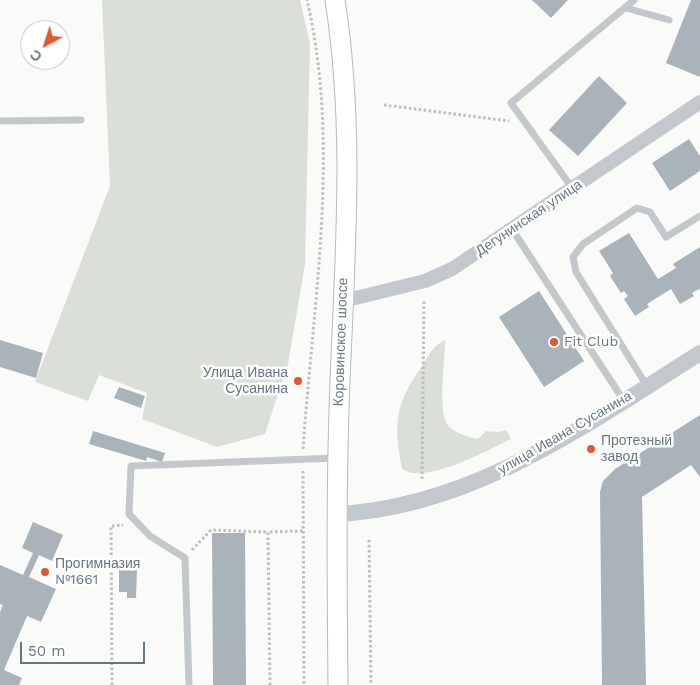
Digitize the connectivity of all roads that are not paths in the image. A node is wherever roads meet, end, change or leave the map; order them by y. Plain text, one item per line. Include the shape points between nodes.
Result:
1 (335, 0) edge
2 (634, 0) edge
3 (626, 8) junction
4 (669, 20) dead end
5 (700, 102) edge
6 (81, 120) dead end
7 (0, 122) edge
8 (574, 188) junction
9 (700, 216) edge
10 (512, 229) junction
11 (343, 301) junction
12 (700, 353) edge
13 (647, 386) junction
14 (624, 401) junction
15 (337, 458) junction
16 (336, 514) junction
17 (189, 685) edge
18 (338, 685) edge

1 - 11 main road, Коровинское шоссе via 344,66 348,137
2 - 3 lane
3 - 4 lane
3 - 8 lane via 511,103
5 - 8 street, Дегунинская улица
6 - 7 lane
8 - 10 street, Дегунинская улица
9 - 13 lane via 666,237 650,212 637,208 583,244 573,257 576,272
10 - 11 street, Дегунинская улица via 439,276
10 - 14 lane
11 - 15 main road, Коровинское шоссе
12 - 13 street, улица Ивана Сусанина
13 - 14 street, улица Ивана Сусанина
14 - 16 street, улица Ивана Сусанина via 521,461 464,487 369,513
15 - 16 main road, Коровинское шоссе
15 - 17 lane via 131,466 129,514 150,536 184,558
16 - 18 main road, Коровинское шоссе

